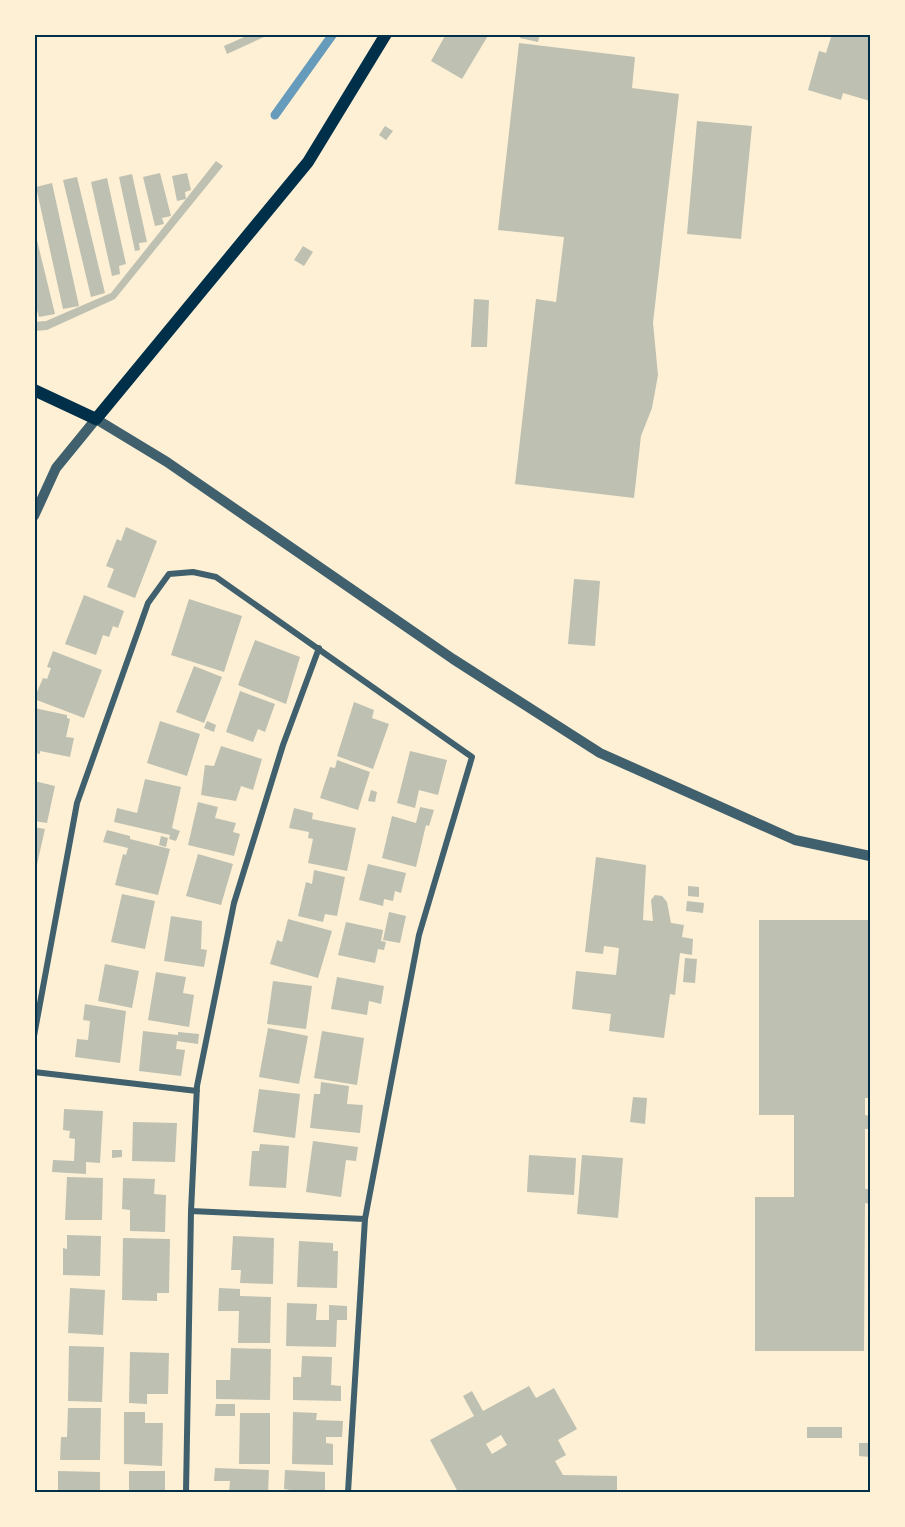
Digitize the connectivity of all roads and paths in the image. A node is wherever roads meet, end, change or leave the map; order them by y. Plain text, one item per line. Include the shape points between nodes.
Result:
1 (386, 34) edge
2 (34, 390) edge
3 (96, 419) junction
4 (34, 516) edge
5 (319, 648) junction
6 (870, 856) edge
7 (34, 1036) edge
8 (34, 1072) edge
9 (197, 1091) junction
10 (191, 1211) junction
11 (365, 1219) junction
12 (186, 1492) edge
13 (348, 1492) edge

1 - 3 main road via 308,162
2 - 3 main road
3 - 4 street via 56,468
3 - 6 street via 600,753 795,840
5 - 7 street via 216,577 193,572 169,574 148,603 77,803
5 - 9 street via 283,745 234,903
5 - 11 street via 471,756 418,935
8 - 9 street
9 - 10 street
10 - 11 street
10 - 12 street
11 - 13 street

